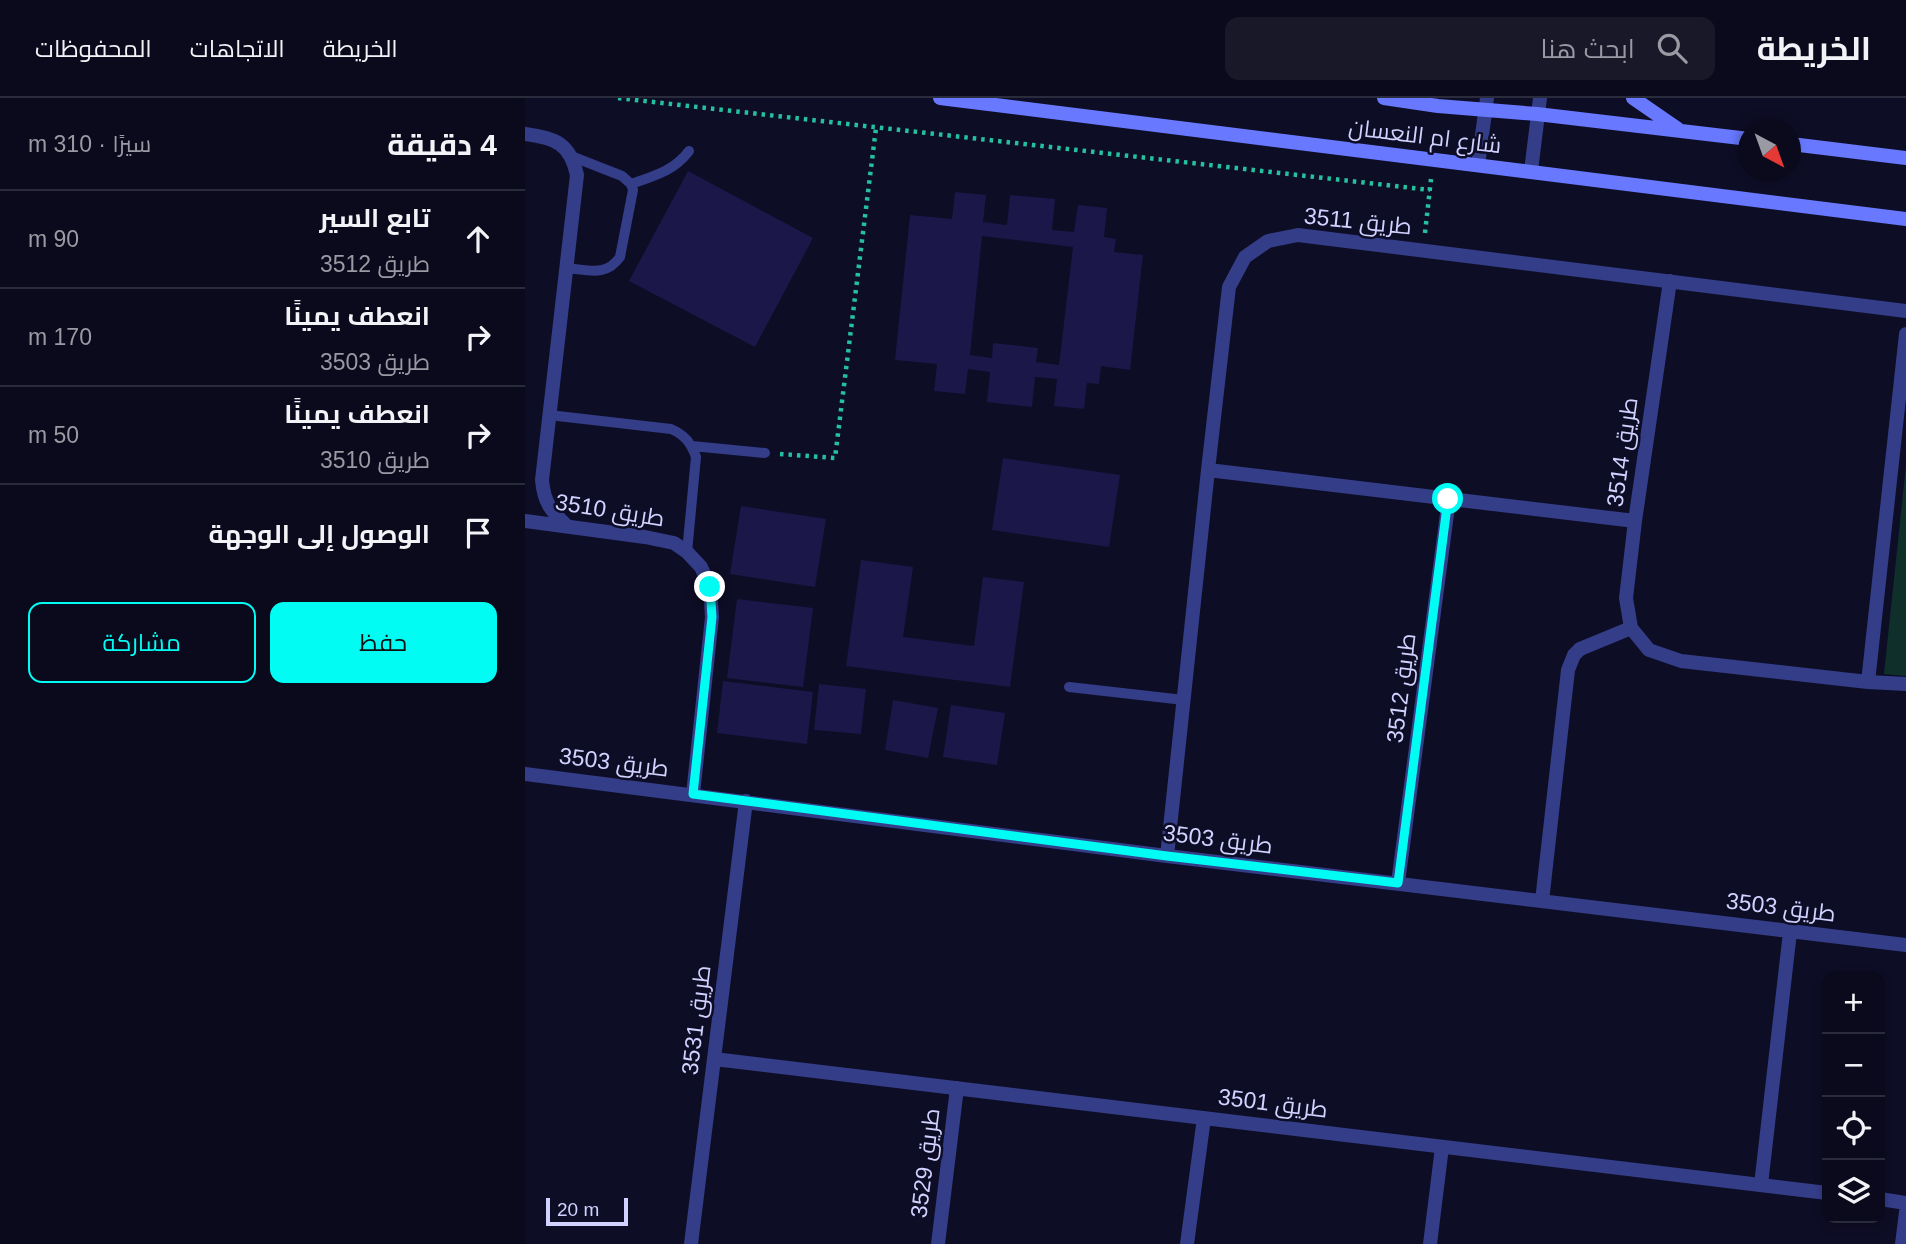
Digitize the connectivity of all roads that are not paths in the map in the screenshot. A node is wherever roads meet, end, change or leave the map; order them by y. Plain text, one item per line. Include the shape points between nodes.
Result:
1 (940, 98) edge
2 (1384, 98) edge
3 (1540, 98) edge
4 (1633, 98) edge
5 (1487, 104) edge
6 (1538, 114) junction
7 (1682, 131) junction
8 (525, 134) edge
9 (1738, 138) edge
10 (1801, 145) edge
11 (689, 151) dead end
12 (571, 156) junction
13 (1906, 158) edge
14 (1478, 165) junction
15 (1531, 171) junction
16 (631, 184) junction
17 (1906, 219) edge
18 (566, 268) junction
19 (1670, 281) junction
20 (1906, 311) edge
21 (1906, 334) edge
22 (549, 415) junction
23 (692, 446) junction
24 (765, 453) road end
25 (1207, 470) junction
26 (1448, 499) junction
27 (525, 521) edge
28 (1635, 521) junction
29 (567, 526) junction
30 (687, 551) junction
31 (1631, 628) junction
32 (1868, 682) junction
33 (1906, 684) edge
34 (1069, 687) dead end
35 (1184, 700) junction
36 (525, 774) edge
37 (693, 794) junction
38 (746, 801) junction
39 (1167, 856) junction
40 (1398, 883) junction
41 (1542, 901) junction
42 (1790, 932) junction
43 (1906, 945) edge
44 (714, 1059) junction
45 (957, 1088) junction
46 (1204, 1118) junction
47 (1442, 1146) junction
48 (1761, 1185) junction
49 (1822, 1192) edge
50 (1885, 1200) edge
51 (1906, 1203) edge
52 (1906, 1212) edge
53 (691, 1244) edge
54 (938, 1244) edge
55 (1187, 1244) edge
56 (1430, 1244) edge
57 (1902, 1244) edge

1 - 14 main road, شارع ام النعسان
2 - 5 main road, شارع ام النعسان via 1439,106
3 - 6 street
4 - 7 main road
5 - 6 main road, شارع ام النعسان
5 - 14 street
6 - 7 main road, شارع ام النعسان
6 - 15 street
7 - 9 main road, شارع ام النعسان
8 - 12 street via 554,139
10 - 13 main road
11 - 16 lane via 671,169
12 - 16 lane
12 - 18 street via 577,175
14 - 15 main road, شارع ام النعسان
15 - 17 main road, شارع ام النعسان
16 - 18 lane via 620,257 604,271
18 - 22 street
19 - 20 street, طريق 3511
19 - 25 street, طريق 3511 via 1298,235 1268,241 1245,257 1229,287
19 - 28 street, طريق 3514
21 - 32 street
22 - 23 lane via 671,429
22 - 29 street via 543,492 546,503
23 - 24 lane
23 - 30 lane via 696,457
25 - 26 street
25 - 35 street, طريق 3511
26 - 28 street
26 - 40 street, طريق 3512
27 - 29 street, طريق 3510
28 - 31 street, طريق 3514 via 1626,597
29 - 30 street, طريق 3510 via 674,543
30 - 37 street, طريق 3510 via 710,587 712,617
31 - 32 street via 1649,650 1681,661
31 - 41 street via 1580,649 1568,670
32 - 33 street
34 - 35 lane
35 - 39 street, طريق 3511
36 - 37 street, طريق 3503
37 - 38 street, طريق 3503
38 - 39 street, طريق 3503
38 - 44 street, طريق 3531
39 - 40 street, طريق 3503
40 - 41 street, طريق 3503
41 - 42 street, طريق 3503
42 - 43 street, طريق 3503
42 - 48 street
44 - 45 street, طريق 3501
44 - 53 street, طريق 3531
45 - 46 street, طريق 3501
45 - 54 street, طريق 3529
46 - 47 street, طريق 3501
46 - 55 street
47 - 48 street, طريق 3501
47 - 56 street
48 - 49 street, طريق 3501
50 - 51 street
52 - 57 street

